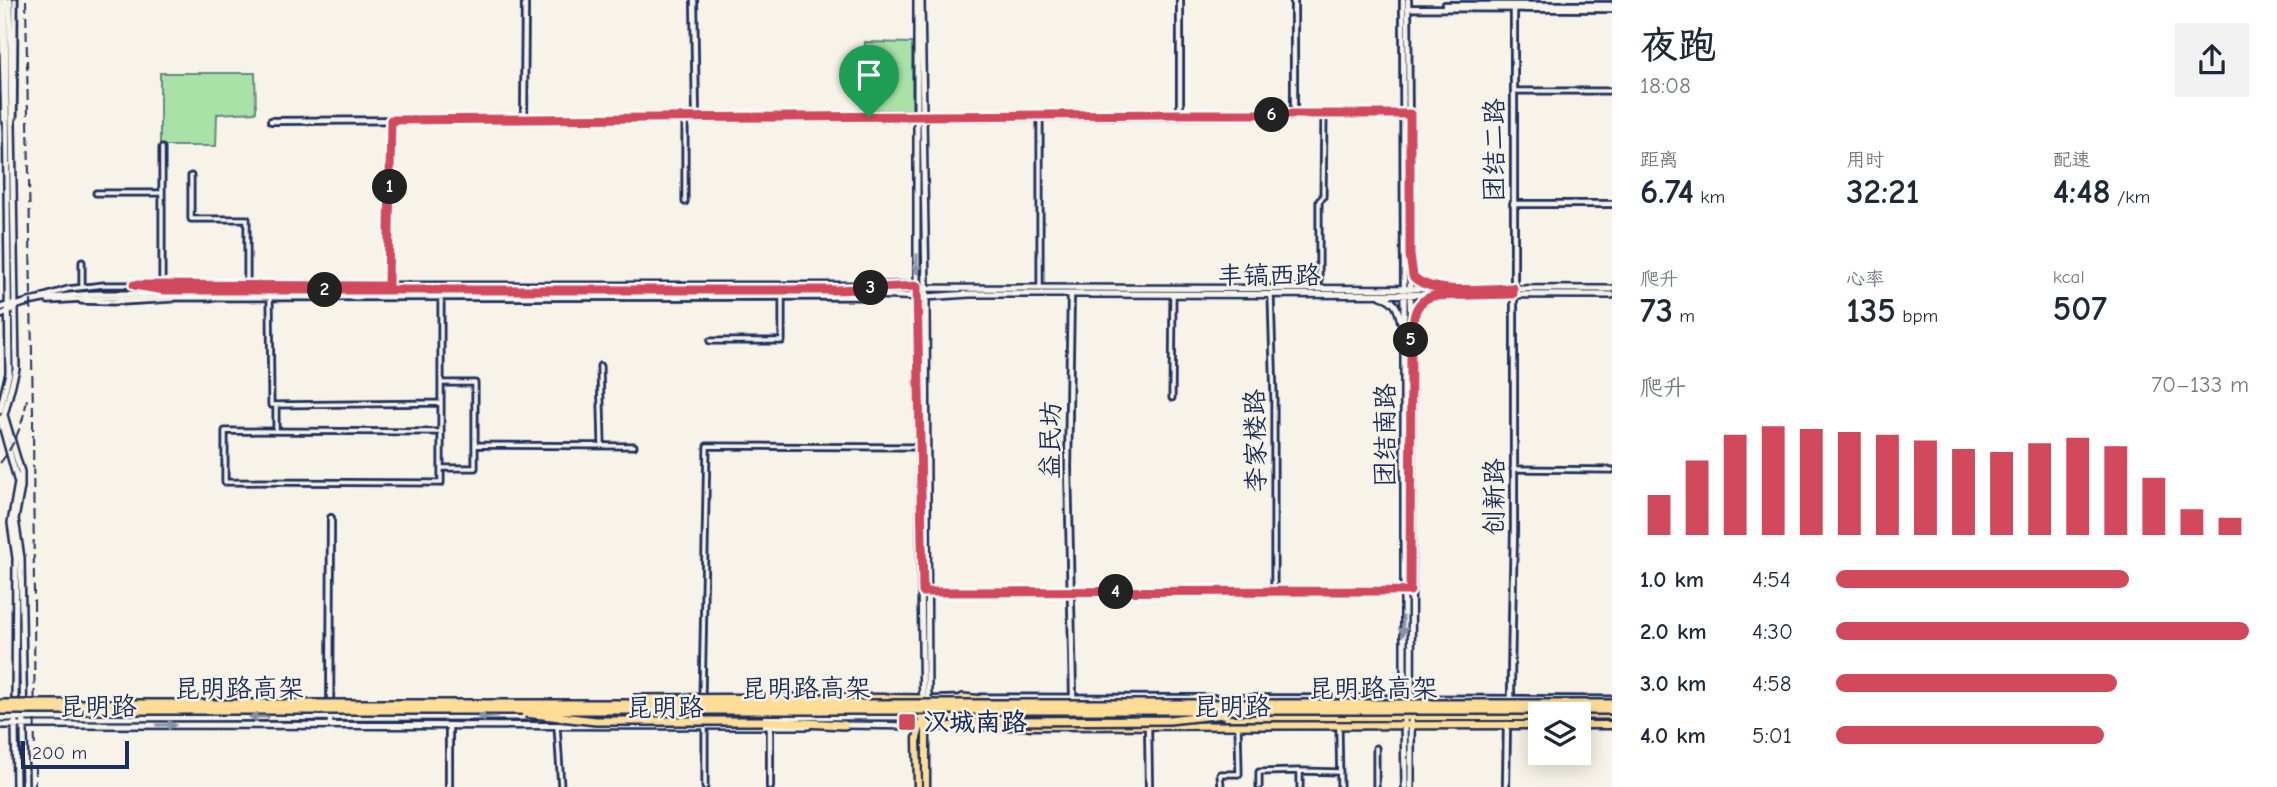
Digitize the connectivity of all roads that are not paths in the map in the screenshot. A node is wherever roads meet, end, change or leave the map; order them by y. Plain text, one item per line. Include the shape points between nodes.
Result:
1 (8, 0) edge
2 (525, 0) edge
3 (694, 0) edge
4 (919, 0) edge
5 (1180, 0) edge
6 (1294, 0) edge
7 (1406, 4) edge
8 (1446, 4) edge
9 (1514, 7) junction
10 (1612, 7) edge
11 (1514, 91) junction
12 (1612, 91) edge
13 (1180, 114) junction
14 (1408, 114) junction
15 (1294, 115) junction
16 (1324, 115) junction
17 (920, 116) junction
18 (1040, 116) junction
19 (696, 117) junction
20 (685, 118) junction
21 (524, 119) junction
22 (391, 120) junction
23 (271, 121) dead end
24 (9, 141) junction
25 (162, 148) dead end
26 (191, 176) dead end
27 (96, 193) dead end
28 (162, 193) junction
29 (685, 202) dead end
30 (1513, 204) junction
31 (1612, 204) edge
32 (82, 262) dead end
33 (1410, 265) junction
34 (247, 286) junction
35 (388, 286) junction
36 (889, 286) junction
37 (917, 286) junction
38 (82, 287) junction
39 (926, 288) junction
40 (1040, 289) junction
41 (1319, 289) junction
42 (1612, 289) edge
43 (166, 290) junction
44 (1270, 291) junction
45 (1407, 291) junction
46 (1441, 291) junction
47 (1513, 291) junction
48 (1071, 292) junction
49 (1172, 294) junction
50 (1371, 294) junction
51 (270, 295) junction
52 (440, 295) junction
53 (782, 295) junction
54 (1612, 295) edge
55 (917, 296) junction
56 (926, 297) junction
57 (136, 298) junction
58 (184, 298) junction
59 (39, 300) junction
60 (64, 300) junction
61 (116, 302) junction
62 (0, 308) edge
63 (11, 308) junction
64 (0, 315) edge
65 (1408, 336) junction
66 (710, 341) dead end
67 (600, 366) dead end
68 (441, 383) junction
69 (1172, 398) dead end
70 (441, 403) junction
71 (276, 405) junction
72 (0, 410) edge
73 (0, 418) edge
74 (276, 431) junction
75 (441, 432) junction
76 (475, 445) junction
77 (602, 445) junction
78 (634, 446) dead end
79 (912, 447) dead end
80 (441, 468) junction
81 (1513, 469) junction
82 (1612, 470) edge
83 (331, 518) dead end
84 (1407, 591) junction
85 (925, 592) junction
86 (1071, 592) junction
87 (1275, 592) junction
88 (1073, 696) junction
89 (963, 698) junction
90 (1404, 698) junction
91 (1412, 698) junction
92 (925, 699) junction
93 (1511, 699) junction
94 (1612, 701) edge
95 (1233, 703) junction
96 (0, 704) edge
97 (594, 704) junction
98 (0, 709) edge
99 (500, 709) junction
100 (1518, 709) junction
101 (1248, 710) junction
102 (1528, 710) edge
103 (1612, 715) edge
104 (1073, 716) junction
105 (1148, 716) junction
106 (1591, 716) edge
107 (330, 717) junction
108 (706, 717) junction
109 (925, 717) junction
110 (0, 718) edge
111 (1528, 718) edge
112 (18, 720) junction
113 (1507, 720) junction
114 (1408, 721) junction
115 (1528, 723) edge
116 (767, 724) junction
117 (0, 725) edge
118 (25, 725) junction
119 (330, 725) junction
120 (449, 725) junction
121 (844, 725) joint
122 (959, 725) junction
123 (1238, 725) junction
124 (1339, 725) junction
125 (1591, 725) edge
126 (1612, 725) edge
127 (556, 726) junction
128 (705, 726) junction
129 (922, 726) junction
130 (1148, 727) junction
131 (1376, 748) dead end
132 (16, 758) junction
133 (25, 758) junction
134 (1300, 771) junction
135 (1340, 772) junction
136 (16, 787) edge
137 (25, 787) edge
138 (449, 787) edge
139 (561, 787) edge
140 (705, 787) edge
141 (770, 787) edge
142 (918, 787) edge
143 (926, 787) edge
144 (1149, 787) edge
145 (1221, 787) edge
146 (1259, 787) edge
147 (1300, 787) edge
148 (1340, 787) edge
149 (1376, 787) edge
150 (1405, 787) edge
151 (1411, 787) edge
152 (1506, 787) edge

1 - 24 main road
1 - 24 street via 15,103
1 - 24 street via 2,101
2 - 21 street
3 - 19 street
4 - 17 main road
5 - 13 street
6 - 15 street
7 - 8 street
7 - 14 street, 团结南路
8 - 9 street
9 - 10 street
9 - 11 street, 团结二路
11 - 12 street
11 - 30 street, 团结二路
13 - 15 street
13 - 18 street
14 - 16 street
14 - 33 street, 团结南路
14 - 45 street, 团结南路
15 - 16 street
16 - 41 street
17 - 18 street
17 - 19 street
17 -> 37 main road
17 - 39 main road
18 - 40 street
19 - 20 street
20 - 21 street
20 - 29 street
21 - 22 street
22 - 23 street
22 - 35 street
24 - 63 main road
25 - 28 street
26 - 34 street via 191,219 247,219
27 - 28 street
28 - 43 street
30 - 31 street
30 - 47 street, 团结二路
32 - 38 street
33 - 45 street, 团结南路
33 - 46 street via 1418,282
34 - 35 street
34 - 43 street
35 - 36 street
36 - 37 main road, 丰镐西路
36 - 43 main road, 丰镐西路 via 837,290
37 - 39 main road, 丰镐西路
37 - 55 main road
38 - 43 street via 134,285
38 - 59 street
39 - 40 main road, 丰镐西路
39 - 56 main road
40 - 48 main road, 丰镐西路
41 - 44 main road, 丰镐西路
41 - 45 main road, 丰镐西路
42 - 47 main road, 丰镐西路
43 - 51 main road, 丰镐西路
43 - 57 street
43 - 59 main road
44 - 48 main road, 丰镐西路
44 - 49 main road, 丰镐西路
44 - 50 main road, 丰镐西路
44 - 87 street, 李家楼路
45 - 46 main road, 丰镐西路
45 - 50 main road, 丰镐西路
45 - 65 main road, 团结南路
46 - 47 main road, 丰镐西路
46 - 65 main road via 1418,304
47 - 54 main road, 丰镐西路
47 - 81 street, 创新路
48 - 49 main road, 丰镐西路
48 - 56 main road, 丰镐西路
48 - 86 street, 益民坊
49 - 69 street
50 - 65 main road via 1396,305
51 - 52 main road, 丰镐西路
51 - 58 street
51 - 71 street via 271,405
52 - 53 main road, 丰镐西路
52 - 68 street
53 - 55 main road, 丰镐西路
53 - 66 street via 782,341
55 - 56 main road, 丰镐西路
55 - 85 main road
56 - 85 main road
57 - 58 street
57 - 60 street
57 - 61 street
58 - 61 street
59 - 60 street
59 - 63 main road
60 - 61 street
62 - 63 main road
63 - 64 main road
63 - 72 main road via 9,373
63 - 112 main road via 16,369 4,415 21,472 15,519 21,558
65 - 84 main road, 团结南路
67 - 77 street
68 - 70 street
68 - 76 street via 475,383
70 - 71 street
70 - 75 street
71 - 74 street
73 - 112 main road via 18,483 11,523 16,558
74 - 75 street
74 - 80 street via 225,431 225,482 442,483
75 - 80 street
76 - 77 street
76 - 80 street via 475,468
77 - 78 street
79 - 108 street via 707,446 702,699
81 - 82 street
81 - 93 street, 创新路
83 - 107 street
84 - 87 street
84 -> 90 main road, 团结南路
84 - 91 main road, 团结南路
85 - 86 street
85 - 92 main road
86 - 87 street
86 - 88 street, 益民坊
88 - 89 street, 昆明路
88 - 90 street, 昆明路
88 - 104 street
89 - 92 street, 昆明路
89 - 95 highway, bridge via 1201,698
90 - 91 street, 昆明路
90 - 114 main road, 团结南路
91 - 93 street, 昆明路
91 - 114 main road, 团结南路
92 - 97 highway, bridge via 656,698
92 - 109 main road
93 - 94 street, 昆明路
93 - 113 street
94 - 95 highway, 昆明路高架, bridge
95 - 97 highway, 昆明路高架, bridge
96 - 97 highway, 昆明路高架, bridge
98 - 99 highway, 昆明路高架, bridge
99 - 101 highway, 昆明路高架, bridge
99 - 116 highway, bridge via 596,721
100 - 101 highway, 昆明路高架, bridge
100 - 102 highway, bridge
100 - 103 highway, 昆明路高架, bridge
101 - 122 highway, bridge via 1170,720
103 - 106 highway, bridge
104 - 105 main road, 昆明路
104 - 109 main road, 昆明路
105 - 114 main road, 昆明路
105 - 130 street
108 -> 107 main road, 昆明路
107 -> 112 main road, 昆明路
107 - 119 street
108 - 109 main road, 昆明路
109 - 129 main road
110 - 112 main road, 昆明路
111 - 113 main road, 昆明路
112 - 117 main road, 昆明路
112 - 118 main road, 昆明路
112 - 132 main road
113 - 114 main road, 昆明路
113 - 115 main road, 昆明路
113 - 152 street
114 - 124 main road, 昆明路
114 - 150 main road, 团结南路
114 - 151 main road, 团结南路
116 - 121 highway
116 - 128 main road, 昆明路
116 - 141 street
118 -> 119 main road, 昆明路
118 - 133 main road
119 - 120 main road, 昆明路
120 - 127 main road, 昆明路
120 - 138 street
121 - 129 main road, 昆明路
122 - 129 main road, 昆明路
122 - 130 main road, 昆明路
123 - 124 main road, 昆明路
123 - 130 main road, 昆明路
123 - 145 street via 1239,774 1220,774
124 - 135 street
125 - 126 main road
127 - 128 main road, 昆明路
127 - 139 street
128 - 140 street
129 - 142 main road
129 - 143 main road
130 - 144 street
131 - 149 street
132 - 133 main road
132 - 136 main road
133 - 137 main road
134 - 135 street
134 - 146 street via 1259,772
134 - 147 street
135 - 148 street

